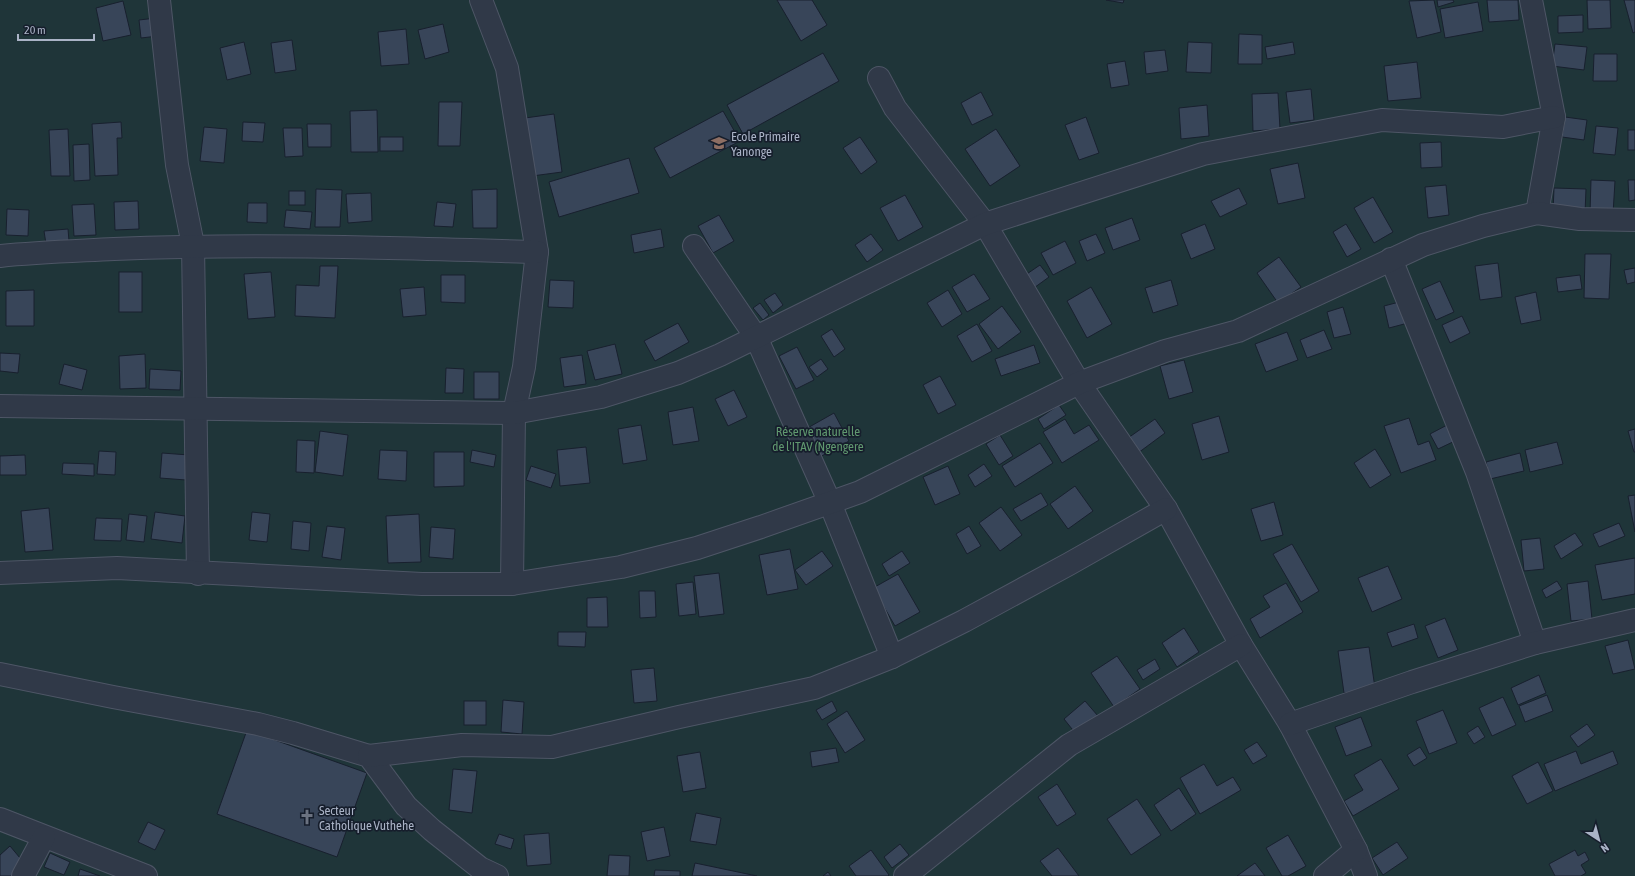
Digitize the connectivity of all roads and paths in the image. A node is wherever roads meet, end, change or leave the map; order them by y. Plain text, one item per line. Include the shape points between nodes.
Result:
1 (159, 0) edge
2 (482, 0) edge
3 (1531, 0) edge
4 (880, 78) dead end
5 (1554, 117) junction
6 (1537, 213) junction
7 (1635, 220) edge
8 (985, 224) junction
9 (193, 246) junction
10 (694, 246) dead end
11 (537, 252) junction
12 (0, 256) edge
13 (1390, 259) junction
14 (756, 337) junction
15 (1079, 383) junction
16 (0, 406) edge
17 (196, 409) junction
18 (514, 413) junction
19 (830, 503) junction
20 (1166, 509) junction
21 (0, 573) edge
22 (198, 574) junction
23 (512, 584) junction
24 (1635, 620) edge
25 (1535, 643) junction
26 (1241, 644) junction
27 (892, 657) junction
28 (0, 674) edge
29 (1290, 724) junction
30 (369, 756) junction
31 (0, 819) edge
32 (44, 837) junction
33 (1356, 850) junction
34 (23, 876) edge
35 (146, 876) edge
36 (497, 876) edge
37 (905, 876) edge
38 (1325, 876) edge
39 (1366, 876) edge

1 - 9 street via 177,165
2 - 11 street via 507,68
3 - 5 street
4 - 8 street via 895,108
5 - 6 street
5 - 8 street via 1504,127 1382,120 1203,154
6 - 7 street via 1580,219
6 - 13 street via 1483,226 1423,245
8 - 14 street
8 - 15 street
9 - 11 street via 370,247
9 - 12 street
9 - 17 street
10 - 14 street
11 - 18 street via 524,367
13 - 15 street via 1238,331 1165,351
13 - 25 street via 1477,472
14 - 18 street via 678,373 601,397
14 - 19 street
15 - 19 street via 867,488
15 - 20 street
16 - 17 street
17 - 18 street
17 - 22 street
18 - 23 street
19 - 23 street via 697,548 621,566
19 - 27 street
20 - 26 street
20 - 27 street via 964,621
21 - 22 street via 117,568
22 - 23 street via 422,584
24 - 25 street
25 - 29 street
26 - 29 street
26 - 37 street via 1069,745
27 - 30 street via 814,688 552,747 462,745
28 - 30 street via 258,724
29 - 33 street
30 - 36 street via 406,806 480,868
31 - 32 street
32 - 34 street
32 - 35 street
33 - 38 street
33 - 39 street

